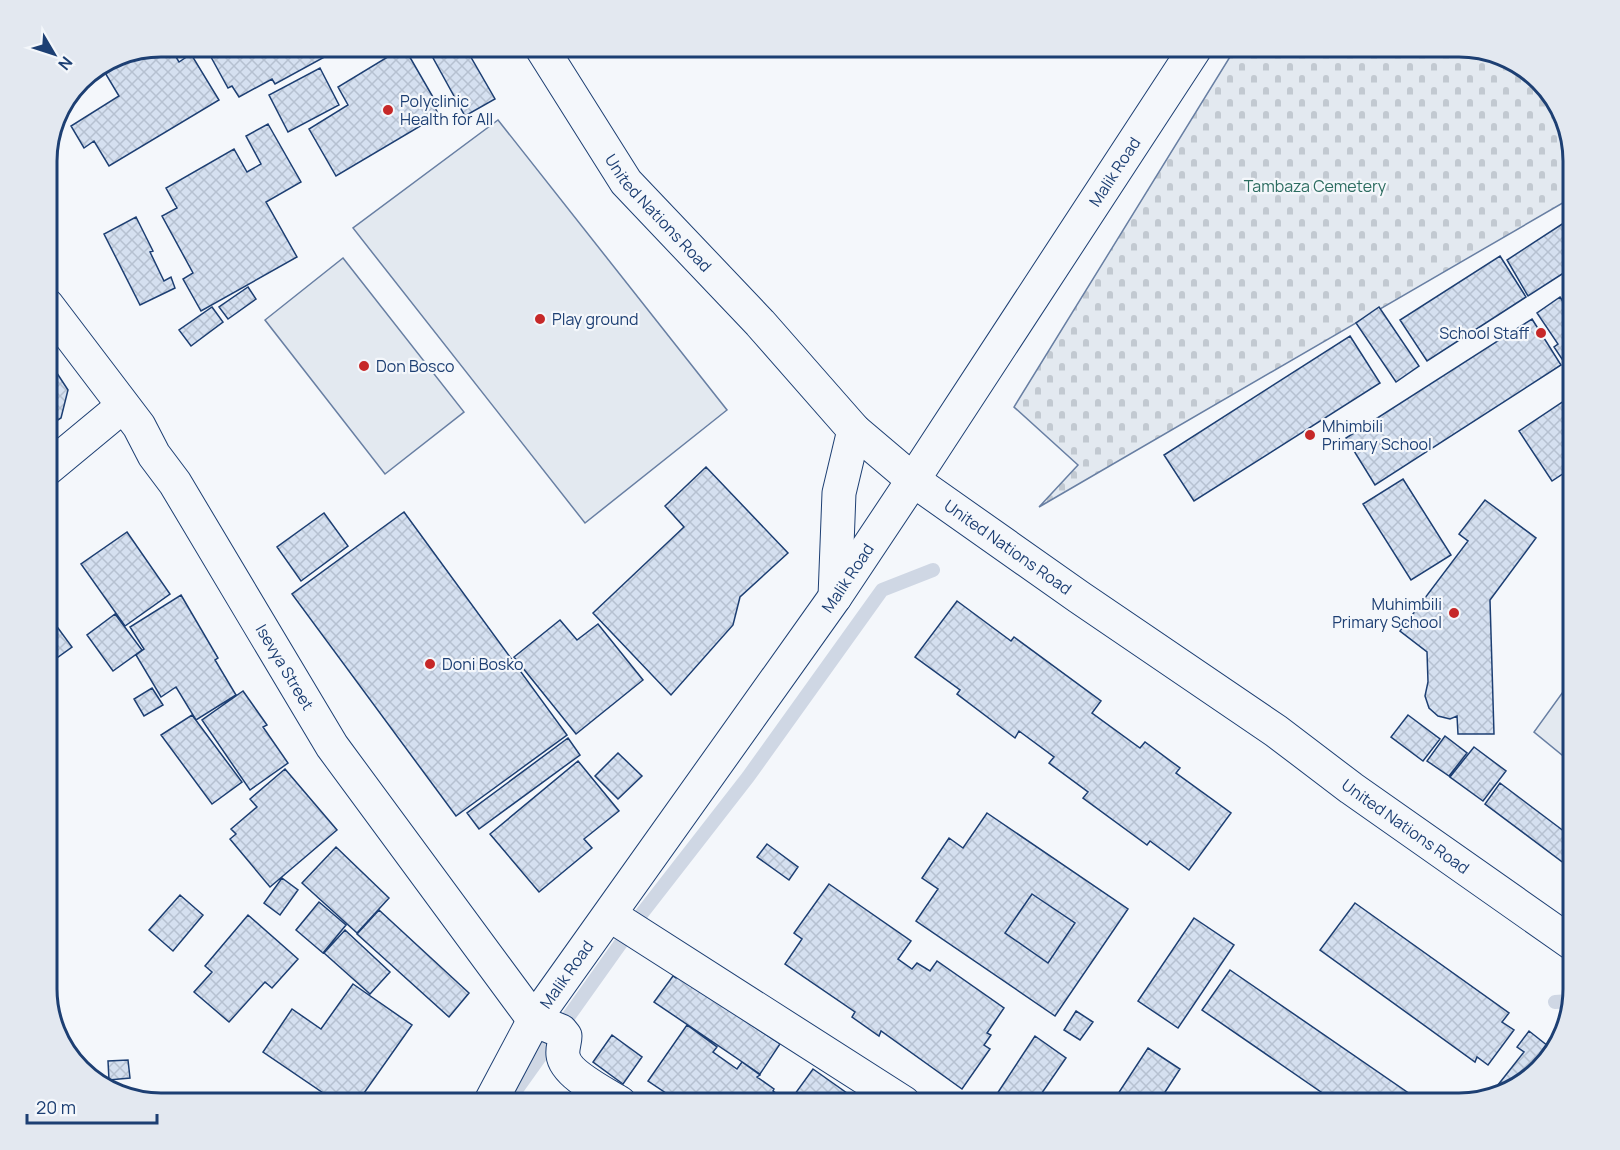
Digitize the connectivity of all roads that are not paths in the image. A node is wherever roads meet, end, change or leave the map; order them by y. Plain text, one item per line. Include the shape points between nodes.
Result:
1 (548, 57) edge
2 (1189, 57) edge
3 (57, 318) edge
4 (123, 406) junction
5 (854, 430) junction
6 (57, 461) edge
7 (913, 480) junction
8 (835, 597) junction
9 (610, 915) junction
10 (1563, 936) edge
11 (534, 1020) junction
12 (496, 1093) edge
13 (604, 1093) edge
14 (887, 1093) edge

1 - 5 street, United Nations Road via 626,182 760,323
2 - 7 street, Malik Road
3 - 4 street, Isevya Street
4 - 6 street
4 - 11 street, Isevya Street via 175,483 332,746
5 - 7 street, United Nations Road
5 - 8 street via 839,493
7 - 8 street, Malik Road
7 - 10 street, United Nations Road via 1276,731
8 - 9 street, Malik Road
9 - 11 street, Malik Road
9 - 14 street
11 - 12 street, Malik Road
11 - 13 street via 561,1031 565,1036 565,1063

